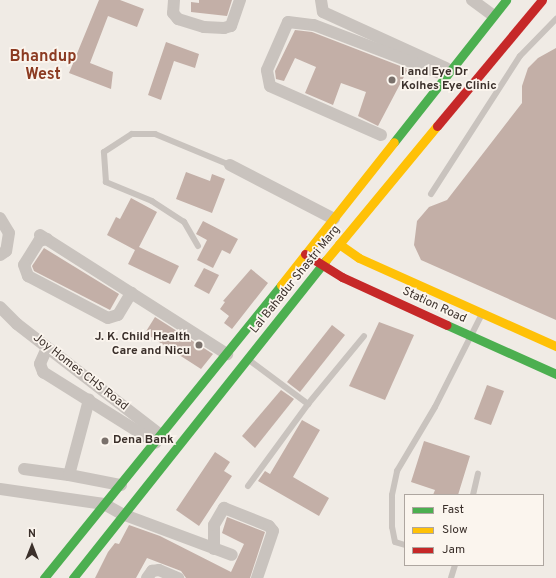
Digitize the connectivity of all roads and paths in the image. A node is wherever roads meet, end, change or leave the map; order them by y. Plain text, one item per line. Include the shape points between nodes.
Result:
1 (174, 0) edge
2 (240, 0) edge
3 (321, 0) edge
4 (472, 0) edge
5 (506, 0) edge
6 (542, 0) edge
7 (493, 15) junction
8 (556, 19) edge
9 (447, 72) junction
10 (381, 135) dead end
11 (230, 165) joint
12 (431, 194) dead end
13 (0, 218) edge
14 (334, 219) junction
15 (350, 232) junction
16 (339, 244) junction
17 (198, 246) dead end
18 (306, 254) junction
19 (0, 255) edge
20 (359, 258) junction
21 (322, 265) junction
22 (131, 293) junction
23 (0, 307) edge
24 (483, 313) junction
25 (364, 336) dead end
26 (470, 336) junction
27 (556, 346) edge
28 (47, 348) junction
29 (226, 354) junction
30 (248, 359) junction
31 (556, 374) edge
32 (89, 400) junction
33 (308, 404) junction
34 (159, 440) junction
35 (24, 469) dead end
36 (478, 474) dead end
37 (69, 475) junction
38 (121, 485) junction
39 (248, 486) dead end
40 (0, 489) edge
41 (473, 494) edge
42 (104, 504) junction
43 (122, 514) junction
44 (404, 545) edge
45 (214, 549) junction
46 (232, 555) dead end
47 (455, 566) edge
48 (44, 578) edge
49 (73, 578) edge
50 (147, 578) edge
51 (178, 578) edge
52 (257, 578) edge
53 (451, 578) edge

1 - 2 street via 173,13 178,20 204,27 224,28 231,26
3 - 9 street via 323,12
4 - 7 street
5 - 7 main road, Lal Bahadur Shastri Marg
6 - 15 main road, Lal Bahadur Shastri Marg
7 - 9 main road, Lal Bahadur Shastri Marg
8 - 12 lane via 520,56
9 - 10 street via 314,25 288,22 267,70 270,86
9 - 14 main road, Lal Bahadur Shastri Marg
11 - 14 street
11 - 17 lane via 155,134 132,134 104,152 106,182 152,201 184,222
13 - 19 street via 9,233 9,243
14 - 15 main road
14 - 18 main road, Lal Bahadur Shastri Marg
15 - 16 main road, Lal Bahadur Shastri Marg
15 - 20 main road
16 - 20 main road
16 - 21 main road, Lal Bahadur Shastri Marg
18 - 21 main road, Station Road
18 - 29 main road, Lal Bahadur Shastri Marg
20 - 24 main road
21 - 26 main road, Station Road
21 - 30 main road, Lal Bahadur Shastri Marg
22 - 22 street via 43,237 24,265 28,276 108,318 118,315
22 - 29 street
23 - 28 street, Joy Homes CHS Road
24 - 26 lane
24 - 27 main road
25 - 33 lane
26 - 31 main road, Station Road
26 - 44 lane via 435,407 397,471 392,495 392,527 395,542
28 - 32 street via 40,364 44,372
28 - 34 street, Joy Homes CHS Road
29 - 34 main road, Lal Bahadur Shastri Marg
30 - 33 lane
30 - 43 main road, Lal Bahadur Shastri Marg
32 - 34 street
32 - 37 street
33 - 39 lane
34 - 38 main road, Lal Bahadur Shastri Marg
35 - 37 street
36 - 41 lane
37 - 38 street
38 - 42 main road, Lal Bahadur Shastri Marg
40 - 42 street
42 - 43 street
42 - 48 main road, Lal Bahadur Shastri Marg
43 - 45 street
43 - 49 main road, Lal Bahadur Shastri Marg
45 - 46 street
45 - 52 street via 214,525 222,508 228,508 269,526 273,531
47 - 53 lane
50 - 51 street via 152,571 159,570

